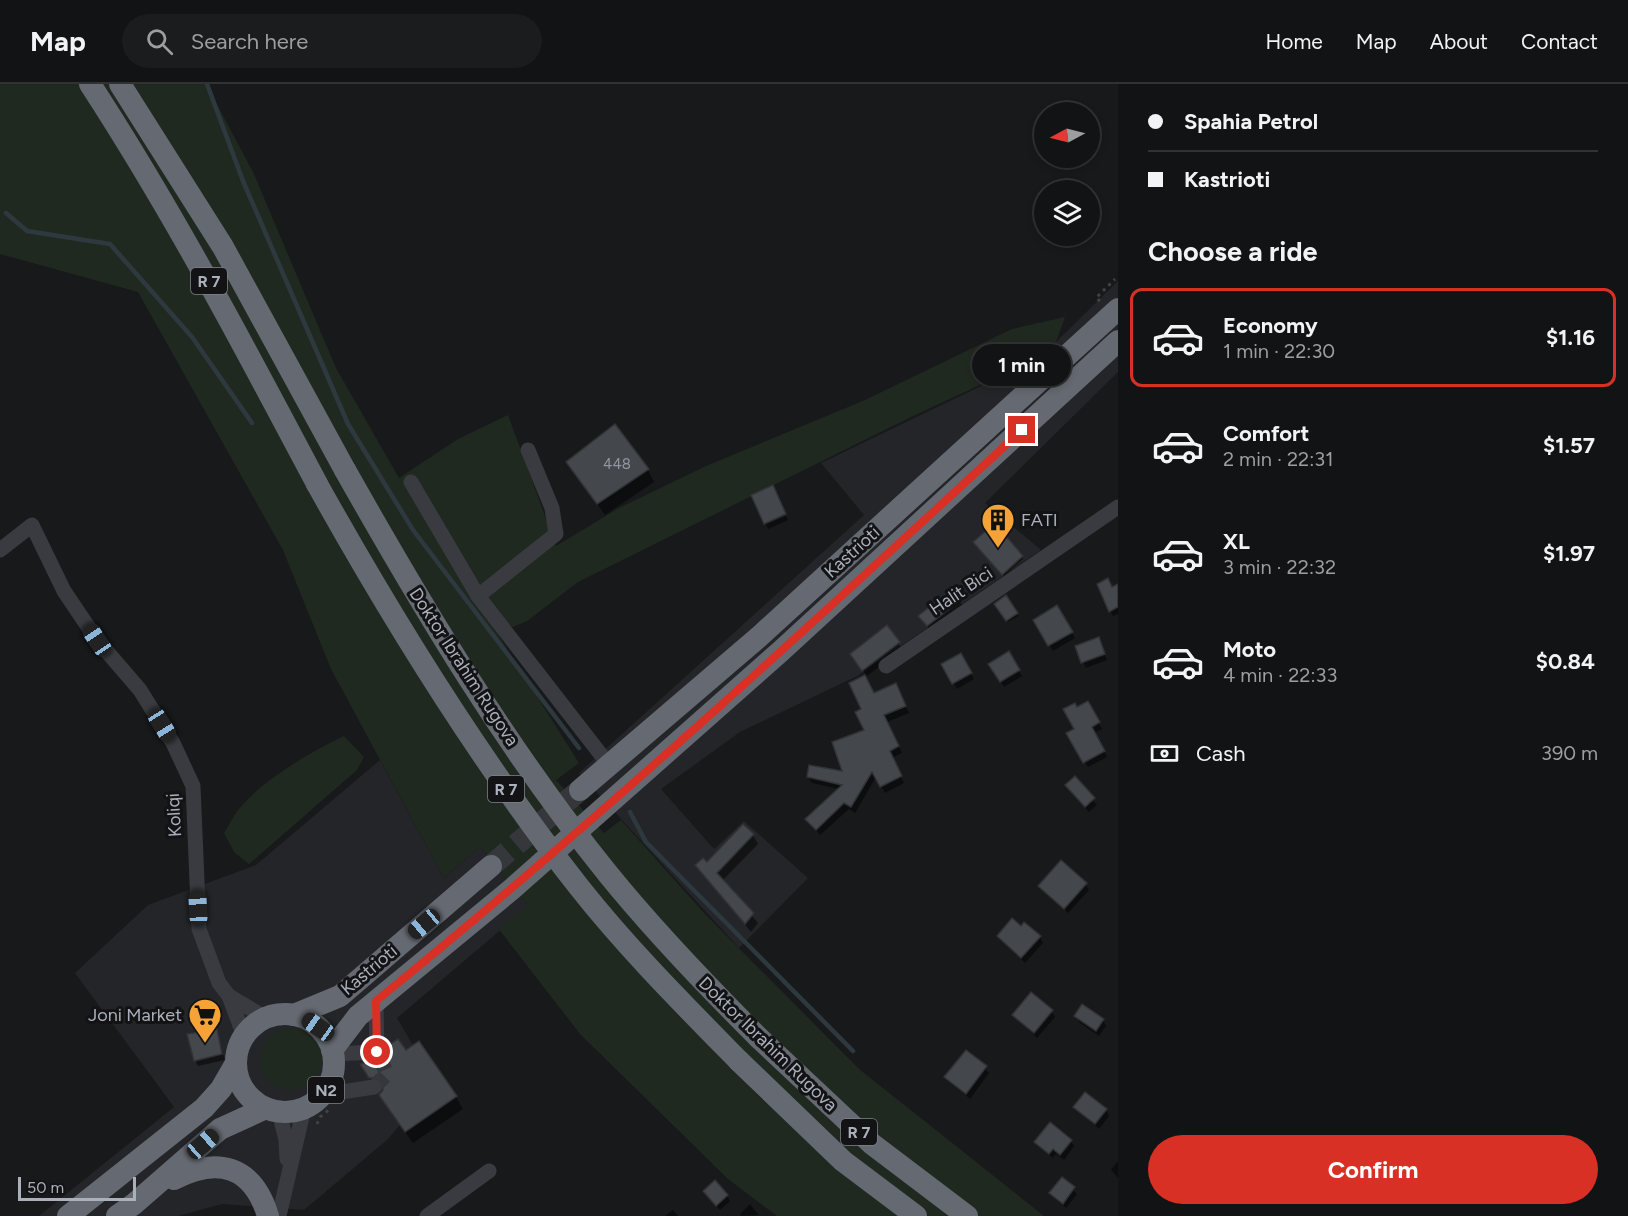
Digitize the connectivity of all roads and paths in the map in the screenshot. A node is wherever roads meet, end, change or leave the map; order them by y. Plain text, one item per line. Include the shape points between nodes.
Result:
1 (90, 84) edge
2 (120, 84) edge
3 (1115, 279) dead end
4 (1111, 307) edge
5 (1115, 352) edge
6 (528, 450) dead end
7 (411, 482) dead end
8 (1118, 507) edge
9 (0, 550) edge
10 (478, 596) junction
11 (886, 666) dead end
12 (609, 765) junction
13 (580, 790) tunnel mouth
14 (491, 866) tunnel mouth
15 (229, 996) junction
16 (376, 1001) junction
17 (294, 1015) junction
18 (266, 1018) junction
19 (244, 1036) junction
20 (332, 1052) junction
21 (236, 1064) junction
22 (374, 1087) dead end
23 (313, 1102) junction
24 (273, 1110) junction
25 (489, 1171) dead end
26 (288, 1174) junction
27 (126, 1210) edge
28 (68, 1216) edge
29 (268, 1216) edge
30 (279, 1216) edge
31 (428, 1216) edge
32 (916, 1216) edge
33 (968, 1216) edge

1 - 32 highway, Doktor Ibrahim Rugova / R 7, bridge via 148,173 210,281 362,566 516,803 581,889 661,981 843,1161
2 - 33 highway, Doktor Ibrahim Rugova / R 7, bridge via 223,247 446,644 554,803 608,874 682,960 759,1038 872,1144
3 - 4 path via 1096,297
4 - 12 highway, Kastrioti via 761,635
5 - 16 highway, Kastrioti / N2 via 512,889
6 - 10 street via 552,508 556,534
7 - 10 street
8 - 11 street, Halit Bici
9 - 15 street, Koliqi via 32,525 64,591 97,640 140,690 173,743 194,786 200,929 219,983
10 - 12 street
12 - 13 highway, Kastrioti
14 - 17 highway, Kastrioti via 340,996
15 - 18 street
15 - 19 street, Koliqi
16 - 20 highway, Kastrioti / N2 via 344,1031
16 - 20 street via 377,1052
17 - 18 highway
17 - 20 highway via 318,1027
18 - 19 highway
19 - 21 highway
20 - 23 highway, N2 via 332,1076
21 - 24 highway via 244,1090
21 - 28 highway via 204,1108
22 - 23 street
23 - 24 highway, N2
23 - 26 street
24 - 26 street via 286,1140
24 - 27 highway, N2 via 220,1129
25 - 31 street
26 - 30 street
27 - 29 highway via 175,1178 201,1167 218,1167 237,1171 248,1179 259,1191

